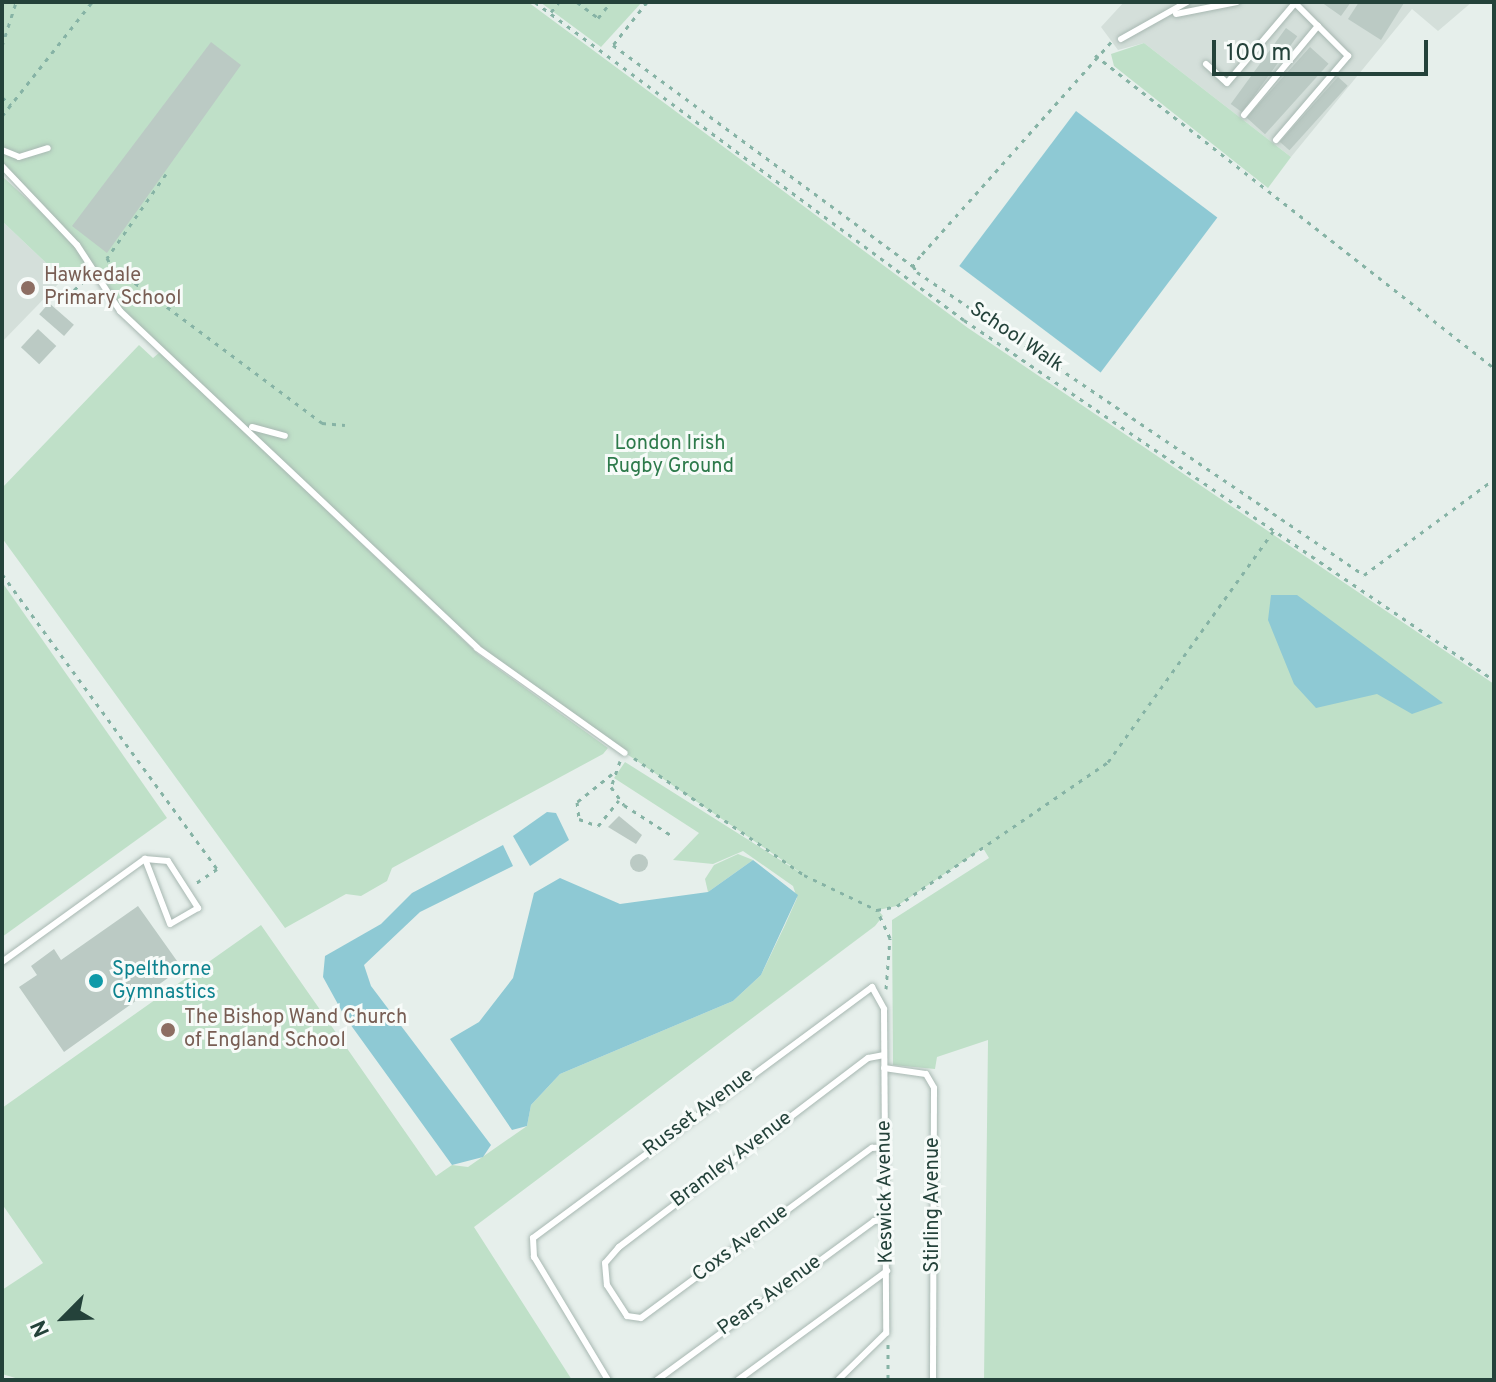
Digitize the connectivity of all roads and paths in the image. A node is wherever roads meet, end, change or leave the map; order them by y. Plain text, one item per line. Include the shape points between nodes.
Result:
1 (16, 2) edge
2 (92, 2) edge
3 (535, 2) edge
4 (559, 2) edge
5 (577, 2) edge
6 (611, 2) edge
7 (647, 2) edge
8 (1187, 2) edge
9 (1237, 2) edge
10 (1295, 2) edge
11 (551, 13) junction
12 (1176, 14) junction
13 (1318, 26) junction
14 (1121, 39) joint
15 (2, 46) edge
16 (1095, 55) junction
17 (1206, 64) dead end
18 (2, 97) edge
19 (11, 105) junction
20 (1244, 115) dead end
21 (2, 116) edge
22 (1276, 140) dead end
23 (48, 148) dead end
24 (2, 150) edge
25 (2, 166) edge
26 (166, 174) dead end
27 (913, 266) junction
28 (94, 270) junction
29 (74, 290) dead end
30 (1494, 368) edge
31 (345, 425) dead end
32 (248, 426) junction
33 (285, 436) dead end
34 (1494, 479) edge
35 (1275, 529) junction
36 (2, 574) edge
37 (1494, 680) edge
38 (625, 753) junction
39 (612, 774) junction
40 (620, 800) junction
41 (671, 835) dead end
42 (145, 859) junction
43 (190, 888) junction
44 (877, 910) junction
45 (2, 962) edge
46 (872, 987) joint
47 (884, 1009) junction
48 (884, 1055) junction
49 (884, 1068) junction
50 (885, 1147) junction
51 (886, 1220) junction
52 (887, 1271) junction
53 (607, 1285) joint
54 (608, 1380) edge
55 (657, 1380) edge
56 (738, 1380) edge
57 (838, 1380) edge
58 (933, 1380) edge

1 - 15 path
2 - 19 path
3 - 11 path, School Walk
4 - 11 path
5 - 6 path via 598,18
7 - 27 path via 613,45
8 - 12 lane
9 - 12 lane
10 - 13 lane
10 - 17 lane via 1227,83
11 - 35 path, School Walk via 964,320
12 - 14 lane
13 - 20 lane
13 - 22 lane via 1348,56
14 - 16 path
16 - 27 path
16 - 30 path
18 - 19 path
19 - 21 path
23 - 24 lane via 19,157
25 - 28 lane
26 - 31 path via 107,258 111,265 322,423
27 - 34 path via 1364,575
28 - 29 path
28 - 32 lane via 120,311
32 - 33 lane
32 - 38 lane via 495,664
35 - 37 path, School Walk
35 - 44 path via 1108,762 897,906
36 - 43 path via 217,869
38 - 39 path
38 - 44 path via 804,875
39 - 40 path
39 - 40 path via 577,802 579,819 598,826
40 - 41 path
42 - 43 lane via 168,861
42 - 43 lane via 170,924 198,908
42 - 45 lane
44 - 47 path via 890,938
46 - 47 lane, Keswick Avenue
46 - 54 lane, Russet Avenue via 540,1232 531,1246
47 - 48 lane, Keswick Avenue
48 - 49 lane, Keswick Avenue
48 - 53 lane, Bramley Avenue via 868,1058 619,1247 605,1263
49 - 50 lane, Keswick Avenue
49 - 58 lane, Stirling Avenue via 926,1074 934,1088
50 - 51 lane, Keswick Avenue
50 - 53 lane, Coxs Avenue via 872,1148 641,1318 627,1316
51 - 52 lane, Keswick Avenue
51 - 55 lane, Pears Avenue via 874,1221
52 - 56 lane
52 - 57 lane, Keswick Avenue via 886,1333

